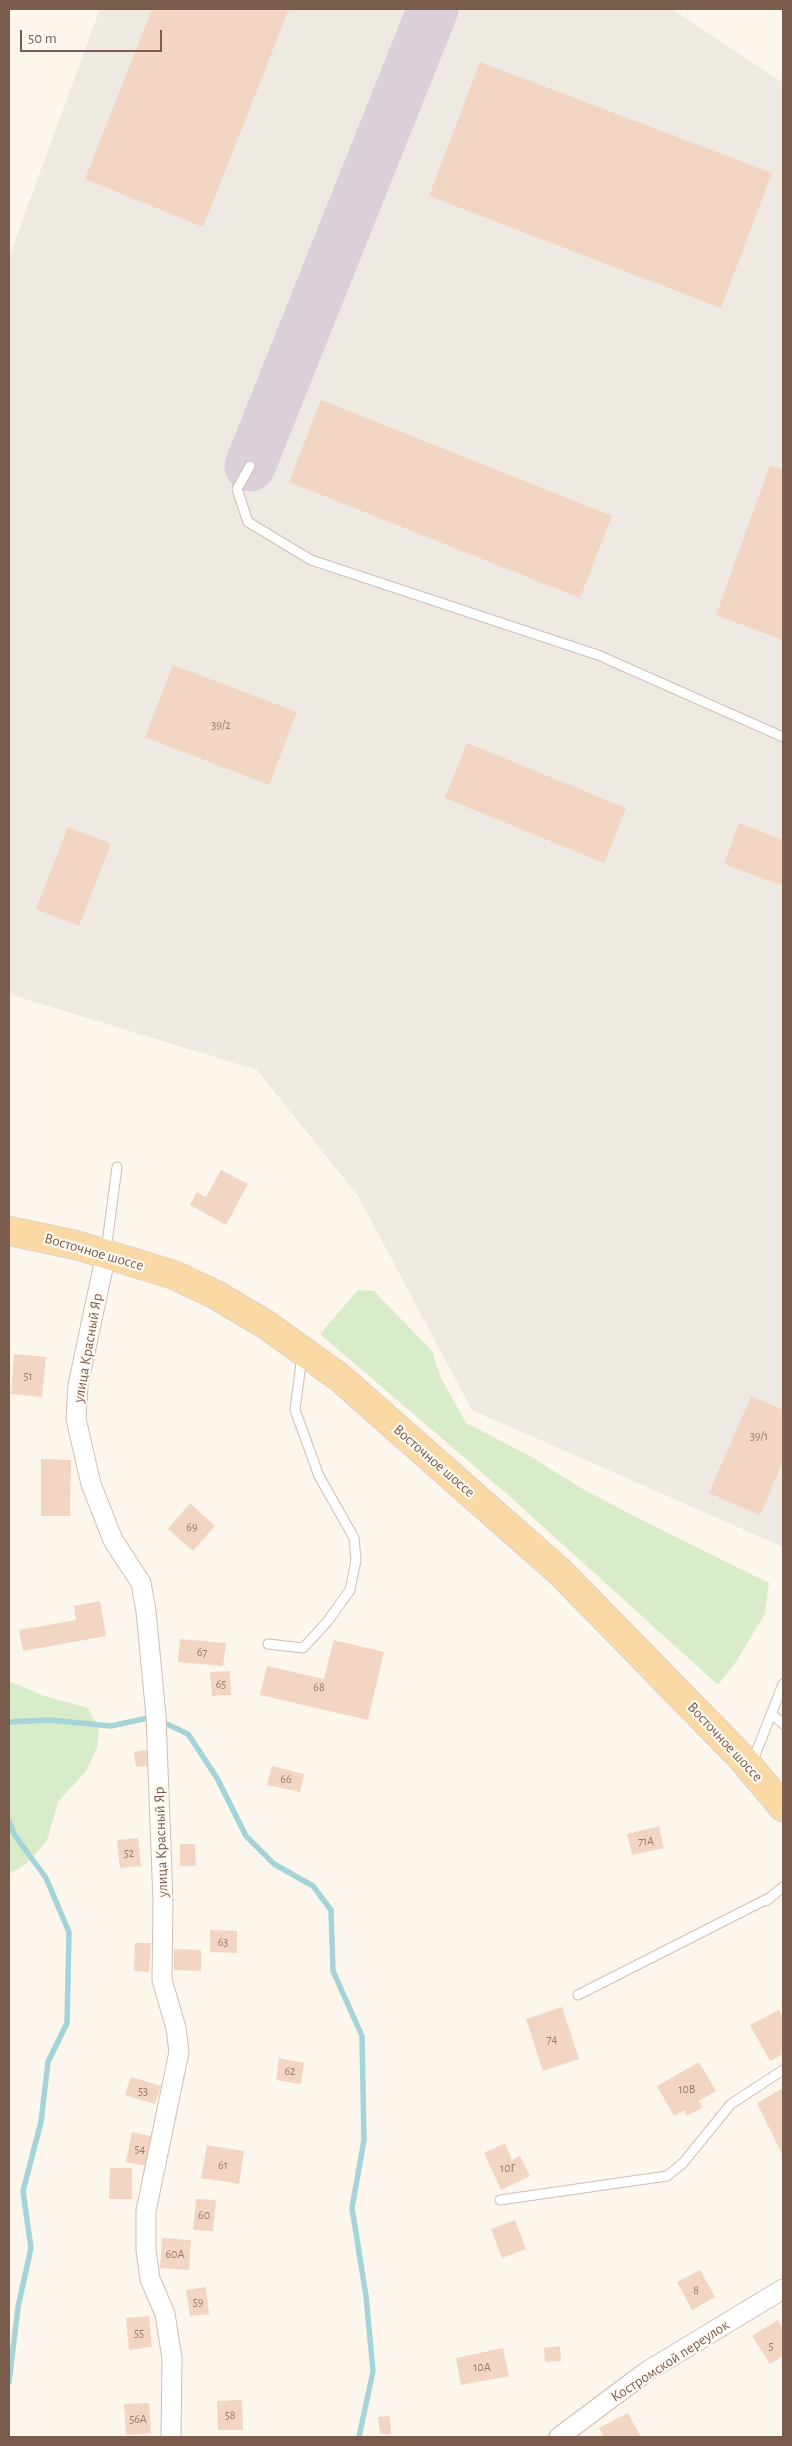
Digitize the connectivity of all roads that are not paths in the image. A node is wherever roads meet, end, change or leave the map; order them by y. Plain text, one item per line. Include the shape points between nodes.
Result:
1 (250, 466) dead end
2 (783, 737) edge
3 (117, 1167) dead end
4 (9, 1232) edge
5 (106, 1254) junction
6 (303, 1351) junction
7 (268, 1644) dead end
8 (783, 1684) edge
9 (772, 1714) junction
10 (783, 1724) edge
11 (750, 1768) junction
12 (783, 1808) edge
13 (783, 1887) edge
14 (578, 1995) dead end
15 (783, 2070) edge
16 (500, 2200) dead end
17 (783, 2289) edge
18 (171, 2437) edge
19 (559, 2437) edge

1 - 2 lane via 237,489 248,522 311,560 598,655
3 - 5 lane
4 - 5 main road, Восточное шоссе via 46,1237
5 - 6 main road, Восточное шоссе via 174,1275 265,1324
5 - 18 street, улица Красный Яр via 78,1385 76,1419 91,1484 113,1540 141,1584 156,1716 163,1902 162,1980 176,2028 179,2052 146,2212 146,2250 150,2279 165,2314 172,2358
6 - 7 lane via 295,1410 320,1476 354,1538 356,1560 350,1590 303,1648
6 - 11 main road, Восточное шоссе via 339,1377 560,1572
8 - 9 lane
9 - 10 lane
9 - 11 lane
11 - 12 main road, Восточное шоссе
13 - 14 lane via 766,1901
15 - 16 lane via 731,2104 684,2163 667,2176
17 - 19 street, Костромской переулок via 646,2372

